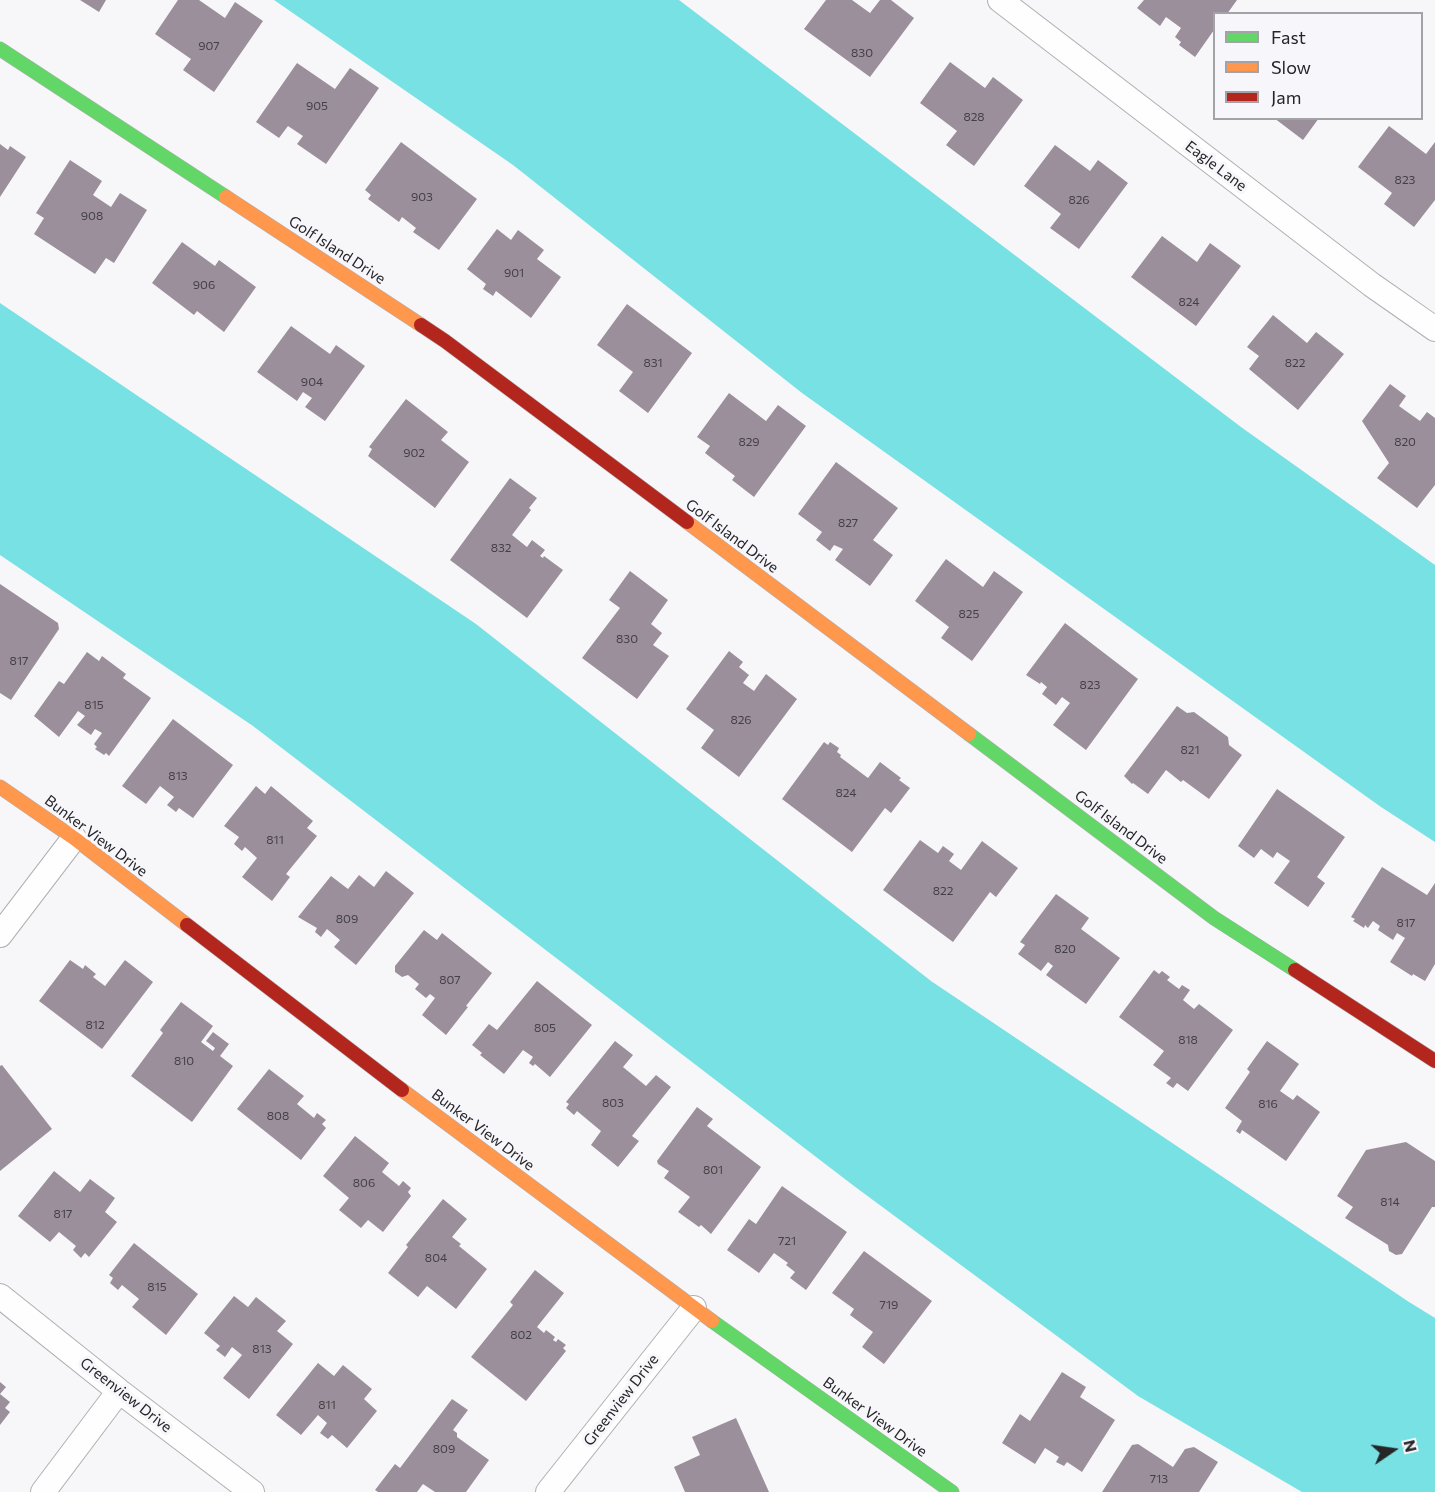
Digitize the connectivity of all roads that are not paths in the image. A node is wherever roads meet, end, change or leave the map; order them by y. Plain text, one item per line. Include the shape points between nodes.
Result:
1 (1000, 0) edge
2 (0, 49) edge
3 (1435, 329) edge
4 (0, 787) edge
5 (74, 838) junction
6 (0, 935) edge
7 (1435, 1061) edge
8 (0, 1296) edge
9 (694, 1308) junction
10 (119, 1391) junction
11 (43, 1492) edge
12 (252, 1492) edge
13 (548, 1492) edge
14 (952, 1492) edge

1 - 3 street, Eagle Lane
2 - 7 street, Golf Island Drive via 445,341 1215,918
4 - 5 street, Bunker View Drive
5 - 6 street
5 - 9 street, Bunker View Drive via 348,1050
8 - 10 street, Greenview Drive
9 - 13 street, Greenview Drive
9 - 14 street, Bunker View Drive
10 - 11 street
10 - 12 street, Greenview Drive

